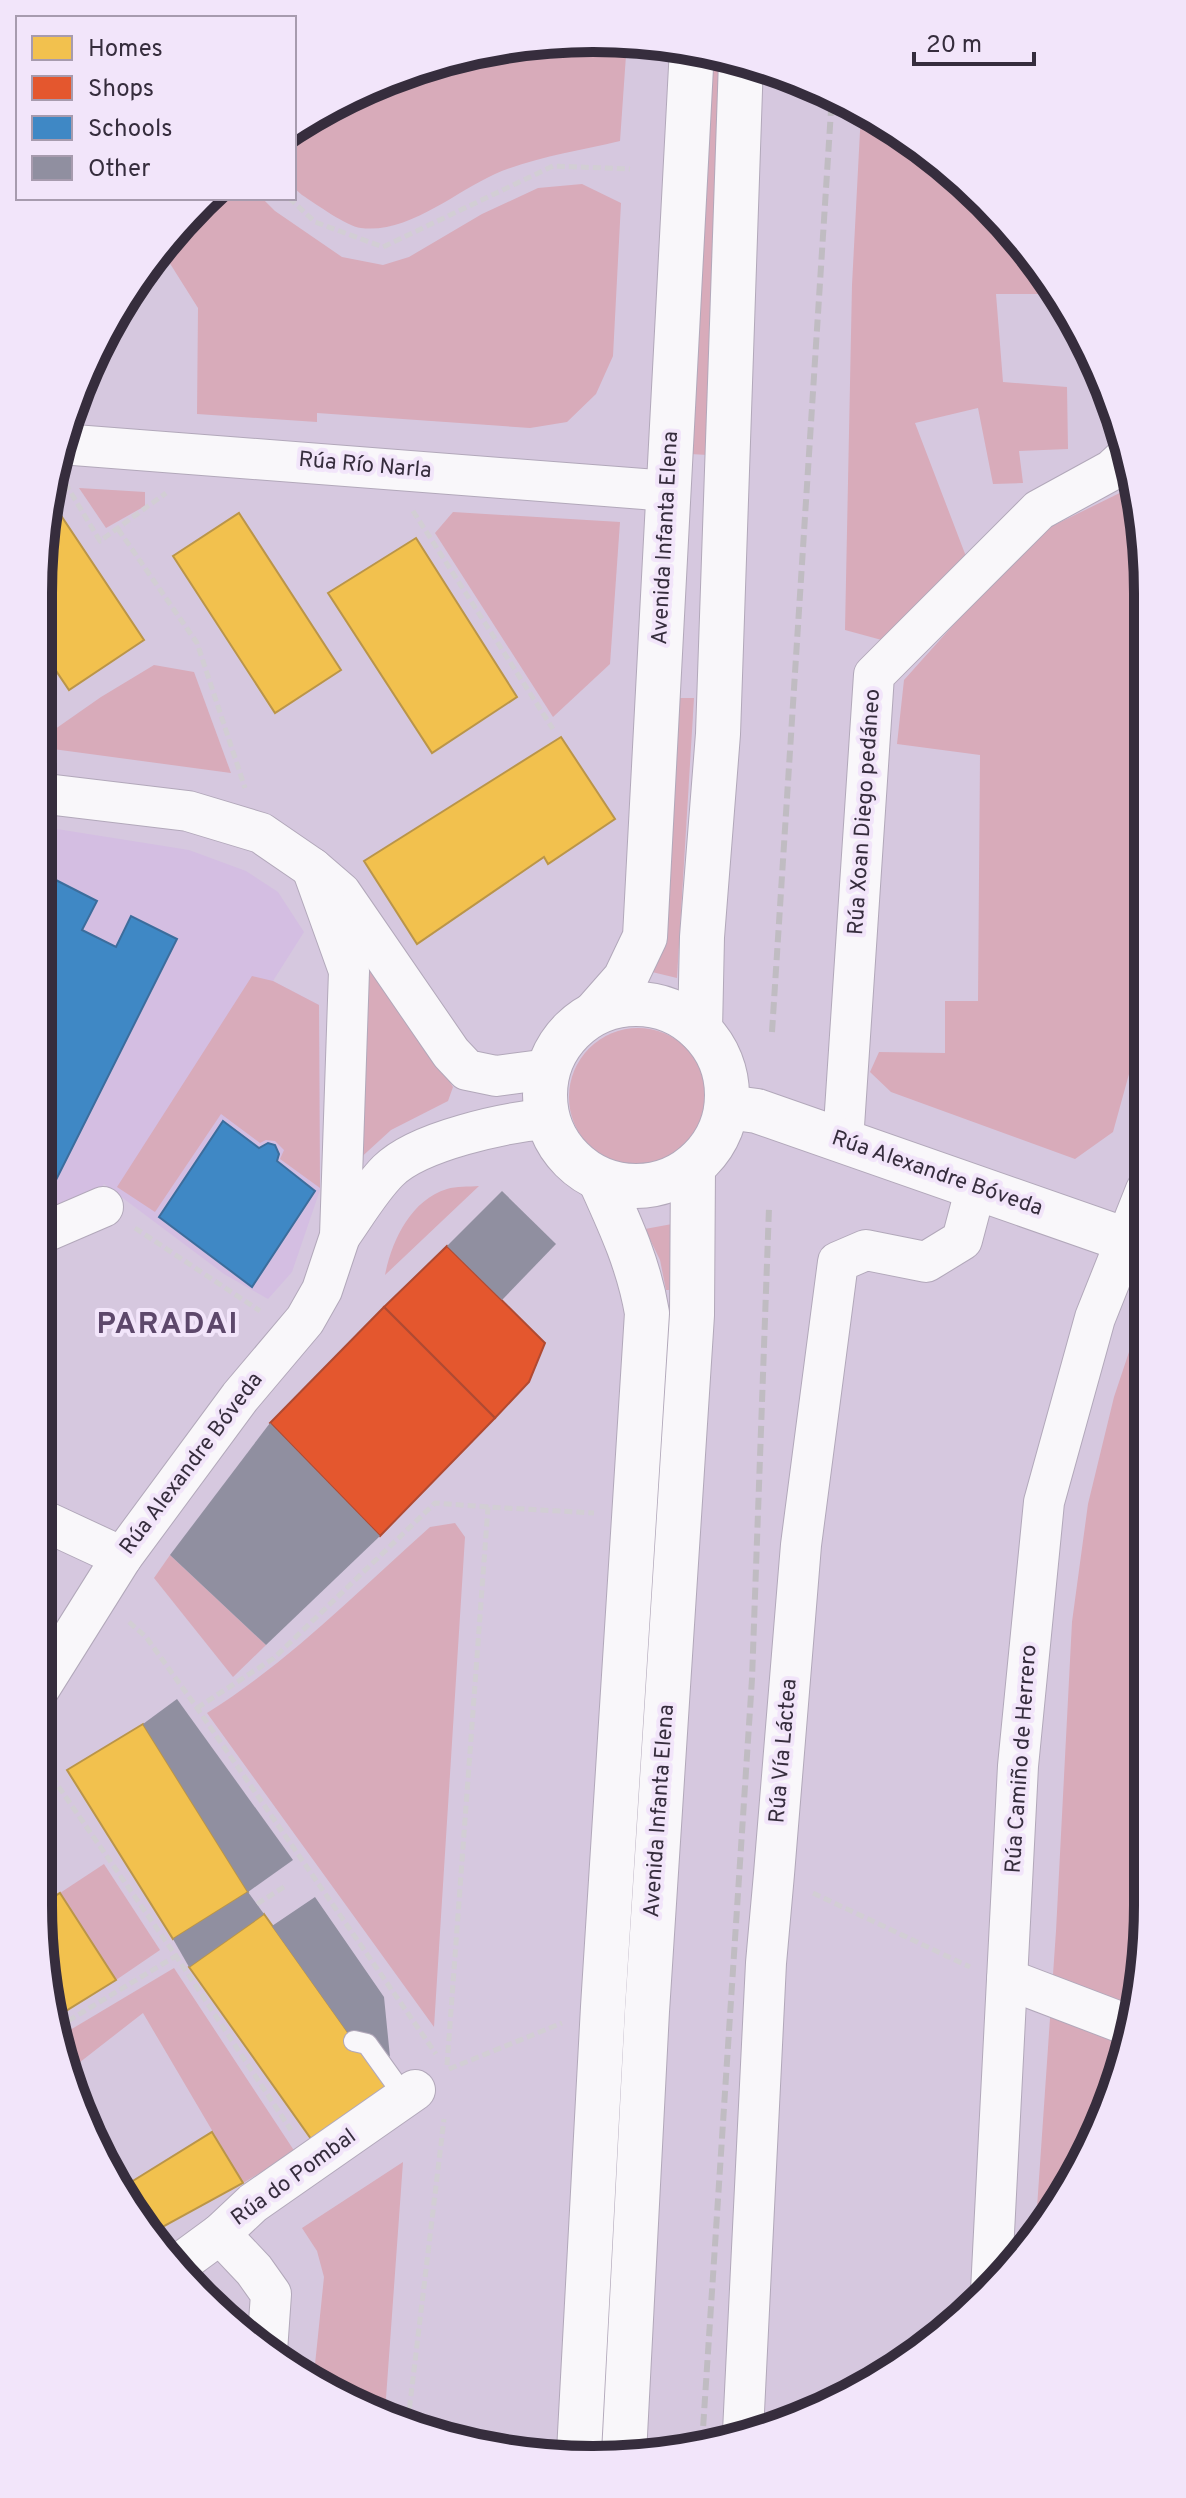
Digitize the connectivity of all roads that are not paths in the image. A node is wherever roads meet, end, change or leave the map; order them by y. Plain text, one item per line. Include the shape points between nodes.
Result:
1 (691, 61) edge
2 (741, 72) edge
3 (68, 463) edge
4 (1119, 464) edge
5 (669, 491) junction
6 (52, 795) edge
7 (312, 868) junction
8 (596, 1012) junction
9 (700, 1030) junction
10 (549, 1069) junction
11 (727, 1107) junction
12 (547, 1119) junction
13 (843, 1141) junction
14 (693, 1167) junction
15 (600, 1180) junction
16 (976, 1187) junction
17 (103, 1207) road end
18 (52, 1229) edge
19 (340, 1236) junction
20 (1134, 1242) edge
21 (1134, 1247) edge
22 (52, 1525) edge
23 (122, 1557) junction
24 (52, 1669) edge
25 (991, 1974) junction
26 (1121, 2023) edge
27 (354, 2041) dead end
28 (431, 2089) joint
29 (220, 2234) junction
30 (184, 2260) edge
31 (991, 2272) edge
32 (268, 2337) edge
33 (743, 2425) edge
34 (624, 2445) edge
35 (579, 2446) edge

1 - 5 street, Avenida Infanta Elena
2 - 9 street via 718,721
3 - 5 street, Rúa Río Narla
4 - 13 street, Rúa Xoan Diego pedáneo via 1039,510 874,675
5 - 8 street, Avenida Infanta Elena via 645,937 625,979
6 - 7 street via 188,811 261,833
7 - 10 street via 341,893 467,1070 496,1076
7 - 19 street, Rúa Alexandre Bóveda via 349,971
8 - 9 street via 622,1004 650,1004 677,1013
8 - 10 street via 571,1029
9 - 11 street via 717,1052 726,1079
10 - 12 street via 544,1086
11 - 13 street, Rúa Alexandre Bóveda via 757,1111
11 - 14 street via 719,1134
12 - 15 street via 558,1144
12 - 19 street, Rúa Alexandre Bóveda via 516,1121 428,1147 389,1169
13 - 16 street, Rúa Alexandre Bóveda
14 - 15 street via 656,1184
14 - 34 street, Avenida Infanta Elena via 692,1315
15 - 35 street, Avenida Infanta Elena via 632,1250 647,1313
16 - 20 street, Rúa Alexandre Bóveda
16 - 33 street, Rúa Vía Láctea via 962,1240 926,1262 866,1250 838,1262 801,1545 766,1963
17 - 18 street
19 - 23 street, Rúa Alexandre Bóveda via 322,1290 305,1320 240,1397
21 - 25 street, Rúa Camiño de Herrero via 1095,1318 1044,1502
22 - 23 street
23 - 24 street, Rúa Alexandre Bóveda
25 - 26 street
25 - 31 street, Rúa Camiño de Herrero
27 - 28 lane via 367,2044
28 - 29 street, Rúa do Pombal via 253,2203
29 - 30 street, Rúa do Pombal
29 - 32 street via 271,2294

